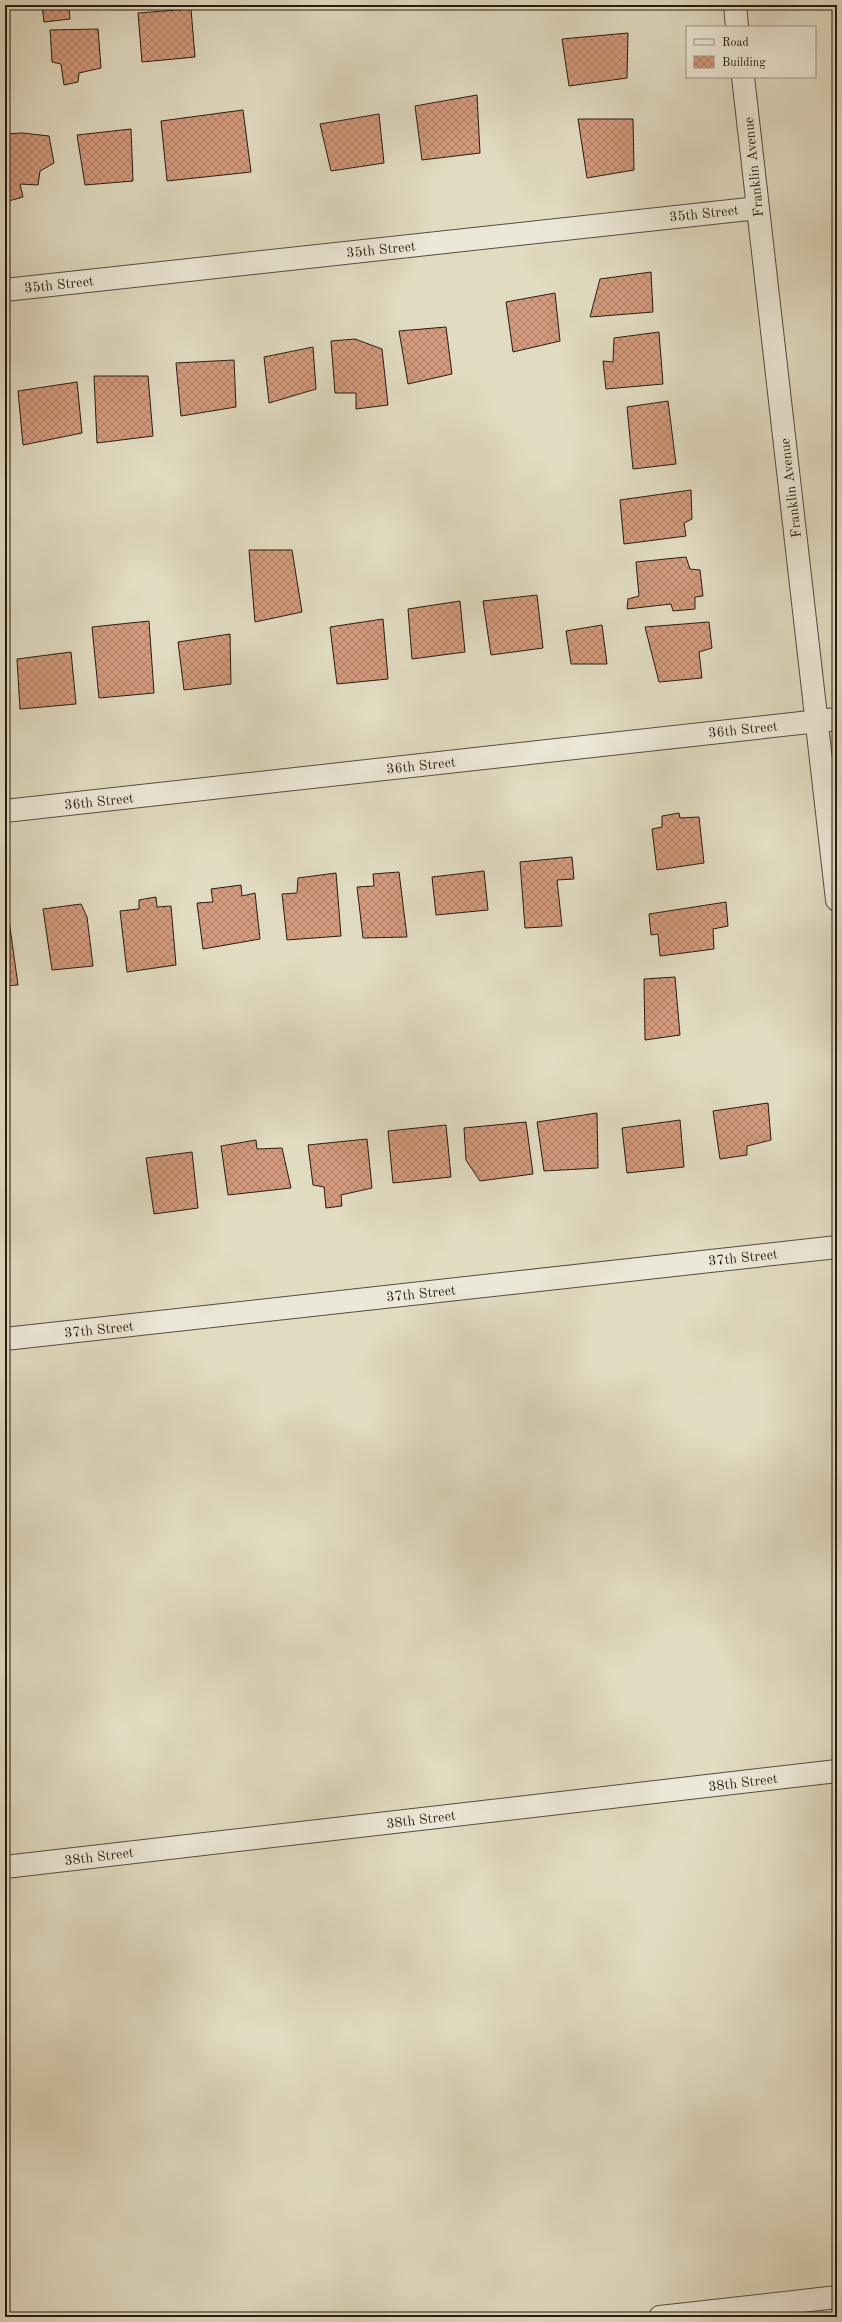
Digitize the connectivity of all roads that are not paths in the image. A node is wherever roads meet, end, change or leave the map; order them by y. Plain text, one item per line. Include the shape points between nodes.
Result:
1 (735, 5) edge
2 (737, 26) edge
3 (743, 78) edge
4 (758, 208) junction
5 (5, 290) edge
6 (827, 720) edge
7 (5, 812) edge
8 (837, 900) edge
9 (837, 1247) edge
10 (5, 1339) edge
11 (837, 1772) edge
12 (5, 1867) edge
13 (837, 2297) edge
14 (660, 2317) edge

1 - 2 street
3 - 4 street, Franklin Avenue
4 - 5 street, 35th Street
4 - 6 street, Franklin Avenue
6 - 7 street, 36th Street
6 - 8 street, Franklin Avenue
9 - 10 street, 37th Street
11 - 12 street, 38th Street
13 - 14 street

